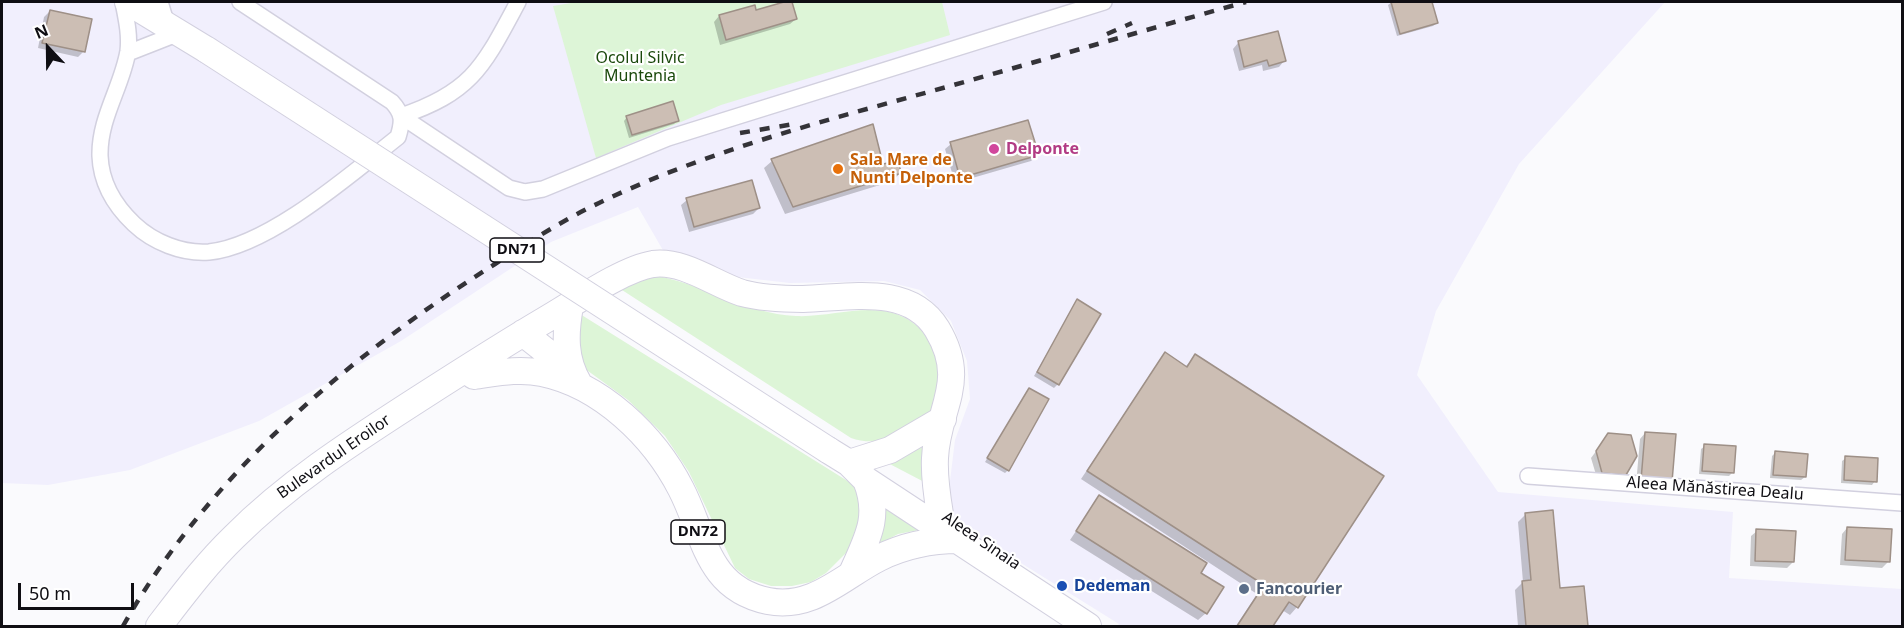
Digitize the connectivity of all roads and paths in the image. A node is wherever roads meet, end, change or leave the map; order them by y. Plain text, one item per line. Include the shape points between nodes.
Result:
1 (123, 2) edge
2 (128, 2) edge
3 (240, 2) edge
4 (518, 2) edge
5 (1104, 2) edge
6 (168, 20) edge
7 (128, 53) junction
8 (401, 116) junction
9 (570, 306) junction
10 (516, 337) junction
11 (541, 373) junction
12 (474, 376) junction
13 (575, 377) junction
14 (943, 419) junction
15 (847, 464) junction
16 (1528, 476) dead end
17 (1902, 503) edge
18 (940, 514) junction
19 (958, 540) junction
20 (852, 573) junction
21 (159, 627) edge
22 (176, 627) edge
23 (1088, 627) edge
24 (1109, 627) edge

1 - 7 street
2 - 6 main road, DN71
3 - 8 street via 392,102
4 - 8 street via 492,51 473,76 450,96
5 - 8 street via 668,138 543,189 525,192 509,188
6 - 7 street
6 - 15 main road, DN71, bridge via 207,50
7 - 8 street via 100,139 104,179 113,200 141,231 183,250 208,252 233,246 278,224 398,137
9 - 10 main road, Bulevardul Eroilor / DN72
9 - 13 main road via 566,349
9 - 14 main road, DN72 via 629,272 656,264 690,271 745,294 804,299 863,295 904,303 935,326 945,345 951,377
10 - 11 main road, DN72
10 - 12 main road, Bulevardul Eroilor / DN72
10 - 13 main road, DN72
10 - 21 main road, Bulevardul Eroilor / DN72 via 302,476 233,538
11 - 12 main road, DN72 via 513,370
11 - 13 main road, DN72
12 - 22 main road, Bulevardul Eroilor / DN72 via 309,487 242,548 202,591
13 - 20 main road, DN72 via 654,447 681,488 714,567 729,582 748,595 792,603 825,592
14 - 15 main road via 890,450
14 - 18 main road, DN72 via 934,457
15 - 18 main road, Aleea Sinaia via 872,470
15 - 19 main road, Aleea Sinaia
15 - 20 main road via 872,494 873,518 868,538
16 - 17 street, Aleea Mănăstirea Dealu
18 - 24 main road, Aleea Sinaia
19 - 20 main road, DN72 via 898,549
19 - 23 main road, Aleea Sinaia

